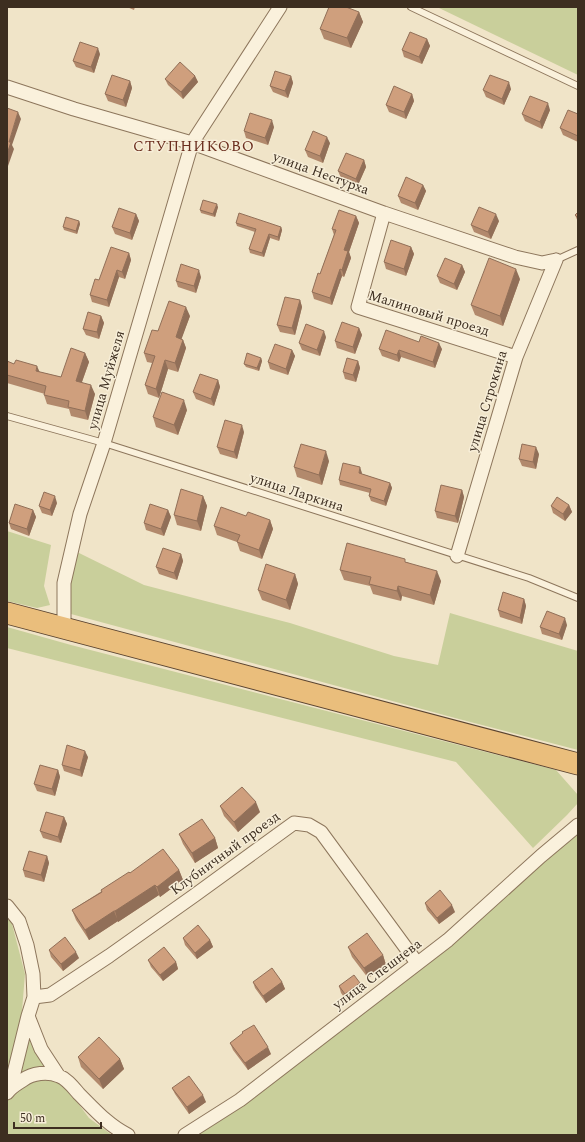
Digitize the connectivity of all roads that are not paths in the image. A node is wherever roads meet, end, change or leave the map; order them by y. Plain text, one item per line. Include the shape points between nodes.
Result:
1 (280, 7) edge
2 (411, 7) edge
3 (578, 86) edge
4 (7, 88) edge
5 (192, 143) junction
6 (384, 213) junction
7 (578, 250) edge
8 (556, 260) junction
9 (516, 357) junction
10 (7, 416) edge
11 (104, 443) junction
12 (457, 556) junction
13 (578, 598) edge
14 (7, 613) edge
15 (64, 629) junction
16 (573, 763) edge
17 (578, 825) edge
18 (7, 906) edge
19 (417, 963) junction
20 (34, 997) junction
21 (28, 1016) junction
22 (58, 1075) junction
23 (8, 1091) edge
24 (128, 1135) edge
25 (185, 1135) edge

1 - 5 street, улица Муйжеля
2 - 3 lane
4 - 5 street, улица Нестурха
5 - 6 street, улица Нестурха
5 - 11 street, улица Муйжеля
6 - 8 street, улица Нестурха via 514,257 542,263
6 - 9 street, Малиновый проезд via 358,307
7 - 8 lane
8 - 9 street, улица Строкина
9 - 12 street, улица Строкина
10 - 11 lane, улица Ларкина
11 - 12 lane, улица Ларкина
11 - 15 street, улица Муйжеля via 80,514 64,583
12 - 13 lane, улица Ларкина via 529,578
14 - 15 highway
15 - 16 highway
17 - 19 street, улица Спешнева via 448,940
18 - 20 street via 19,921 27,945 33,974
19 - 20 street, Клубничный проезд via 321,832 310,825 294,823 50,995
19 - 25 street, улица Спешнева via 240,1100
20 - 21 street
21 - 22 street via 41,1049
21 - 23 street
22 - 23 street via 28,1076
22 - 24 street via 102,1117

